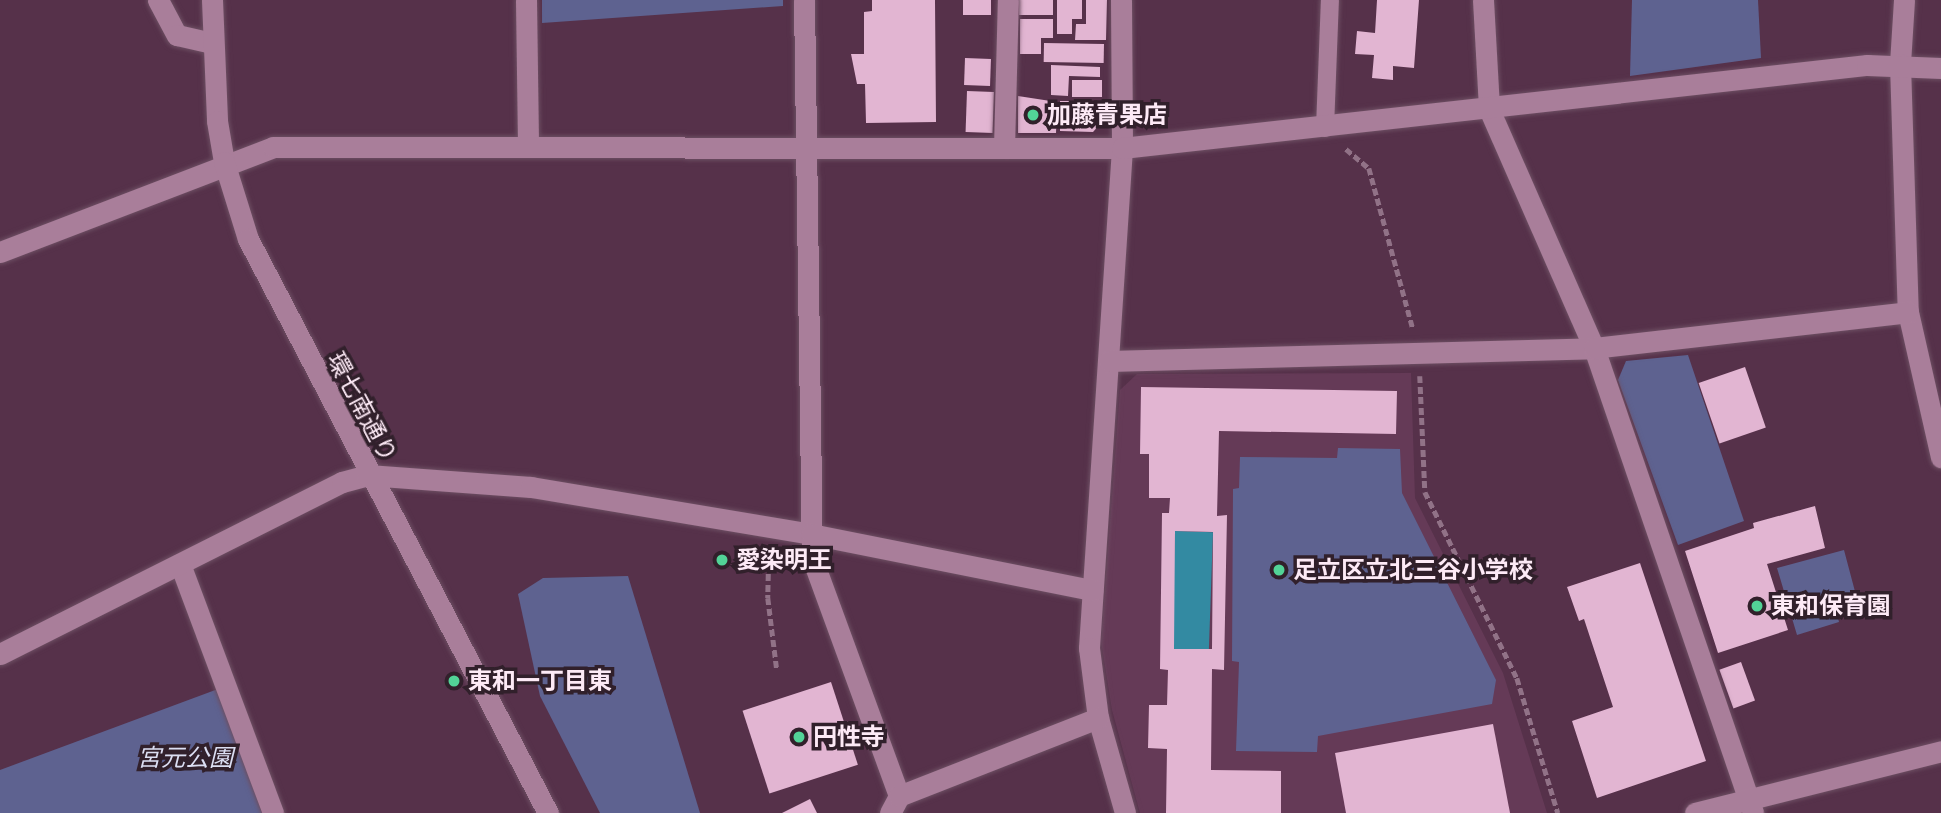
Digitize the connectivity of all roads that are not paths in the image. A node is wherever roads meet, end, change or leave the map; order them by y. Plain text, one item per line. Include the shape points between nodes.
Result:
1 (158, 0) edge
2 (212, 0) edge
3 (526, 0) edge
4 (804, 0) edge
5 (1008, 0) edge
6 (1121, 0) edge
7 (1330, 0) edge
8 (1483, 0) edge
9 (1904, 0) edge
10 (213, 43) junction
11 (1900, 64) junction
12 (1941, 68) edge
13 (1489, 109) junction
14 (1330, 128) junction
15 (528, 144) junction
16 (807, 148) junction
17 (1004, 148) junction
18 (1122, 148) junction
19 (224, 162) junction
20 (0, 252) edge
21 (1908, 312) junction
22 (1594, 348) junction
23 (1110, 361) junction
24 (1941, 457) edge
25 (368, 475) junction
26 (811, 534) junction
27 (180, 564) junction
28 (1092, 590) junction
29 (0, 654) edge
30 (1098, 718) junction
31 (1941, 751) edge
32 (894, 804) edge
33 (1751, 807) edge
34 (273, 813) edge
35 (548, 813) edge
36 (1125, 813) edge
37 (1695, 813) edge

1 - 10 street via 177,35
2 - 10 street, 環七南通り
3 - 15 street
4 - 16 street
5 - 17 street
6 - 18 street
7 - 14 lane
8 - 13 street
9 - 11 street
10 - 19 street, 環七南通り
11 - 12 street
11 - 13 street
11 - 21 street
13 - 14 street
13 - 22 street
14 - 18 street
15 - 16 street
15 - 19 street via 273,147
16 - 17 street
16 - 26 street
17 - 18 street
18 - 23 street
19 - 20 street
19 - 25 street, 環七南通り via 267,282
21 - 22 street
21 - 24 street
22 - 23 street
22 - 33 street
23 - 28 street
25 - 26 street via 531,486
25 - 27 street via 342,482
25 - 35 street, 環七南通り
26 - 28 street
26 - 32 street via 812,558
27 - 29 street
27 - 34 street
28 - 30 street via 1089,649
30 - 32 street
30 - 36 street
31 - 33 street
33 - 37 street

